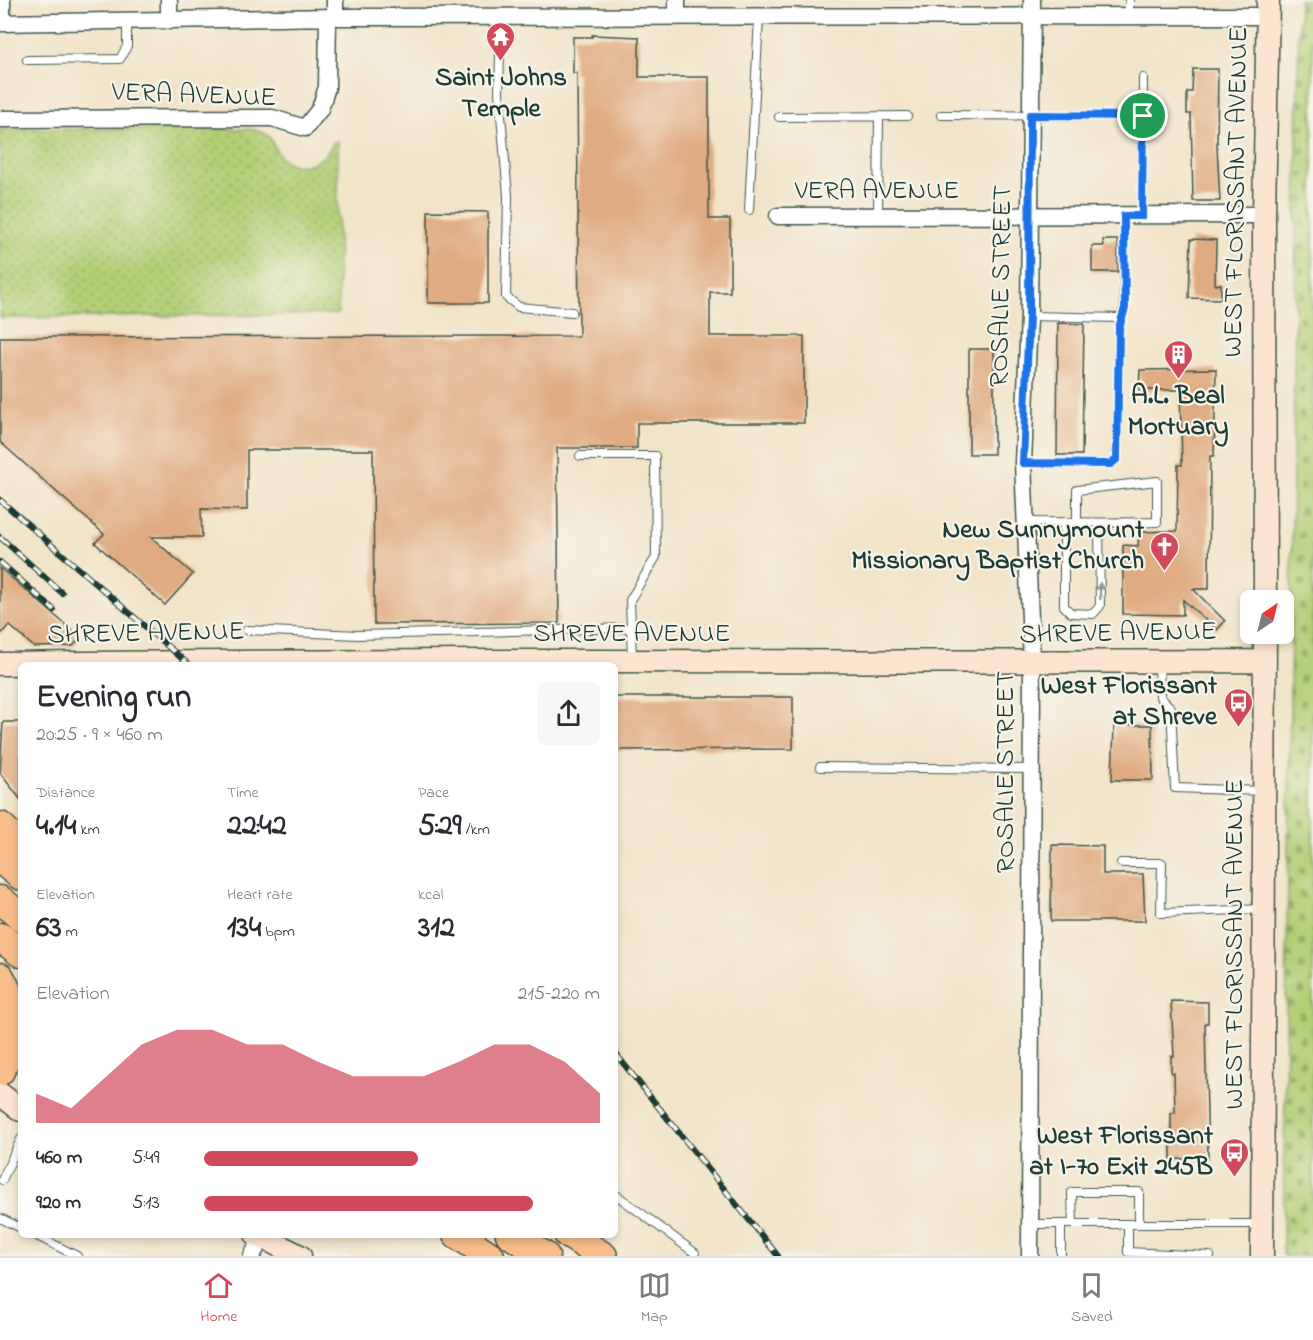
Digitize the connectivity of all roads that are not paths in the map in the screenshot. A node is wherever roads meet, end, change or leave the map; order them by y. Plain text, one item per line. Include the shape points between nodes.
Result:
1 (2, 0) edge
2 (169, 0) edge
3 (335, 0) edge
4 (677, 0) edge
5 (501, 8) edge
6 (855, 8) edge
7 (1032, 8) edge
8 (1129, 8) edge
9 (1267, 8) edge
10 (332, 17) junction
11 (677, 17) junction
12 (759, 17) junction
13 (127, 21) junction
14 (169, 21) junction
15 (1, 23) edge
16 (27, 60) dead end
17 (1143, 78) dead end
18 (941, 115) dead end
19 (1030, 115) junction
20 (879, 116) junction
21 (907, 116) dead end
22 (1143, 116) junction
23 (779, 117) dead end
24 (0, 119) edge
25 (749, 210) dead end
26 (1264, 215) junction
27 (778, 216) dead end
28 (1028, 216) junction
29 (1124, 216) junction
30 (1142, 216) junction
31 (878, 218) junction
32 (572, 312) dead end
33 (1029, 316) junction
34 (1122, 318) junction
35 (580, 456) dead end
36 (1023, 463) junction
37 (1026, 522) junction
38 (1064, 522) junction
39 (1077, 522) junction
40 (1099, 523) junction
41 (1264, 590) edge
42 (631, 628) junction
43 (247, 630) dead end
44 (1265, 644) edge
45 (1265, 661) junction
46 (1159, 662) junction
47 (618, 663) edge
48 (632, 663) junction
49 (1032, 663) junction
50 (0, 664) edge
51 (18, 664) edge
52 (820, 767) dead end
53 (1031, 769) junction
54 (1264, 791) junction
55 (0, 826) edge
56 (18, 842) edge
57 (0, 860) edge
58 (1121, 863) dead end
59 (18, 874) edge
60 (0, 900) edge
61 (1263, 909) junction
62 (18, 915) edge
63 (0, 937) edge
64 (18, 951) edge
65 (0, 977) edge
66 (6, 1023) edge
67 (0, 1071) edge
68 (0, 1094) edge
69 (18, 1108) edge
70 (18, 1145) edge
71 (2, 1180) dead end
72 (618, 1196) edge
73 (0, 1218) edge
74 (1030, 1224) junction
75 (1061, 1224) junction
76 (1073, 1224) junction
77 (1128, 1224) junction
78 (1139, 1224) junction
79 (1262, 1224) junction
80 (18, 1227) edge
81 (41, 1238) edge
82 (463, 1238) edge
83 (516, 1238) edge
84 (574, 1238) edge
85 (257, 1243) edge
86 (695, 1253) dead end
87 (1204, 1255) edge
88 (76, 1256) edge
89 (300, 1256) edge
90 (490, 1256) edge
91 (545, 1256) edge
92 (603, 1256) edge
93 (1030, 1256) edge
94 (1061, 1256) edge
95 (1262, 1256) edge

1 - 15 street
2 - 14 street
3 - 10 street
4 - 11 street
5 - 10 street
5 - 11 street
5 - 32 lane via 499,92 508,196 506,297 519,307
6 - 7 street
6 - 12 street
7 - 8 street
7 - 19 street, ROSALIE STREET
8 - 9 street
9 - 26 street, WEST FLORISSANT AVENUE
10 - 14 street
10 - 24 street, VERA AVENUE via 327,87 320,109 305,128 272,118
11 - 12 street
12 - 25 lane
13 - 14 street
13 - 15 street
13 - 16 lane via 127,46 120,59
17 - 22 lane
18 - 19 lane
19 - 22 lane
19 - 28 street, ROSALIE STREET
20 - 21 lane
20 - 23 lane
20 - 31 lane
22 - 30 lane
26 - 30 street, VERA AVENUE
26 - 41 street, WEST FLORISSANT AVENUE
27 - 31 street, VERA AVENUE
28 - 29 street, VERA AVENUE
28 - 31 street, VERA AVENUE
28 - 33 street, ROSALIE STREET
29 - 30 street, VERA AVENUE
29 - 34 lane
33 - 34 lane
33 - 36 street, ROSALIE STREET
34 - 36 lane via 1117,459 1111,464
35 - 42 lane via 655,456 656,557 630,600
36 - 37 street, ROSALIE STREET
37 - 38 lane
37 - 49 street, ROSALIE STREET
38 - 39 lane
38 -> 40 lane via 1064,606 1071,613 1093,614 1101,606
39 - 40 lane
39 - 40 lane via 1077,490 1156,482 1157,522
42 - 43 lane via 358,635
42 - 48 lane
44 - 45 street, WEST FLORISSANT AVENUE
45 - 46 street, SHREVE AVENUE
45 - 54 street, WEST FLORISSANT AVENUE
46 - 49 street, SHREVE AVENUE
46 - 54 lane via 1160,697 1172,708 1175,788
47 - 48 street, SHREVE AVENUE
48 - 49 street, SHREVE AVENUE
49 - 53 street, ROSALIE STREET
50 - 51 street, SHREVE AVENUE
52 - 53 lane
53 - 74 street, ROSALIE STREET
54 - 61 street, WEST FLORISSANT AVENUE
55 - 56 highway
57 - 59 highway
58 - 61 lane via 1162,863 1161,913
60 - 62 highway
61 - 79 street, WEST FLORISSANT AVENUE
63 - 64 highway
65 - 66 highway via 12,1005
66 - 67 highway via 14,1036
68 - 69 street
70 - 71 lane
72 - 86 lane
73 - 80 lane
74 - 75 lane
74 - 93 street, ROSALIE STREET
75 - 76 lane
75 - 94 lane
76 - 77 lane
76 - 78 lane via 1072,1192 1139,1192
77 - 78 lane
77 - 87 lane via 1128,1252
78 - 79 lane
79 - 95 street, WEST FLORISSANT AVENUE
81 - 88 lane
82 - 90 highway
83 - 91 highway
84 - 92 highway
85 - 89 street

